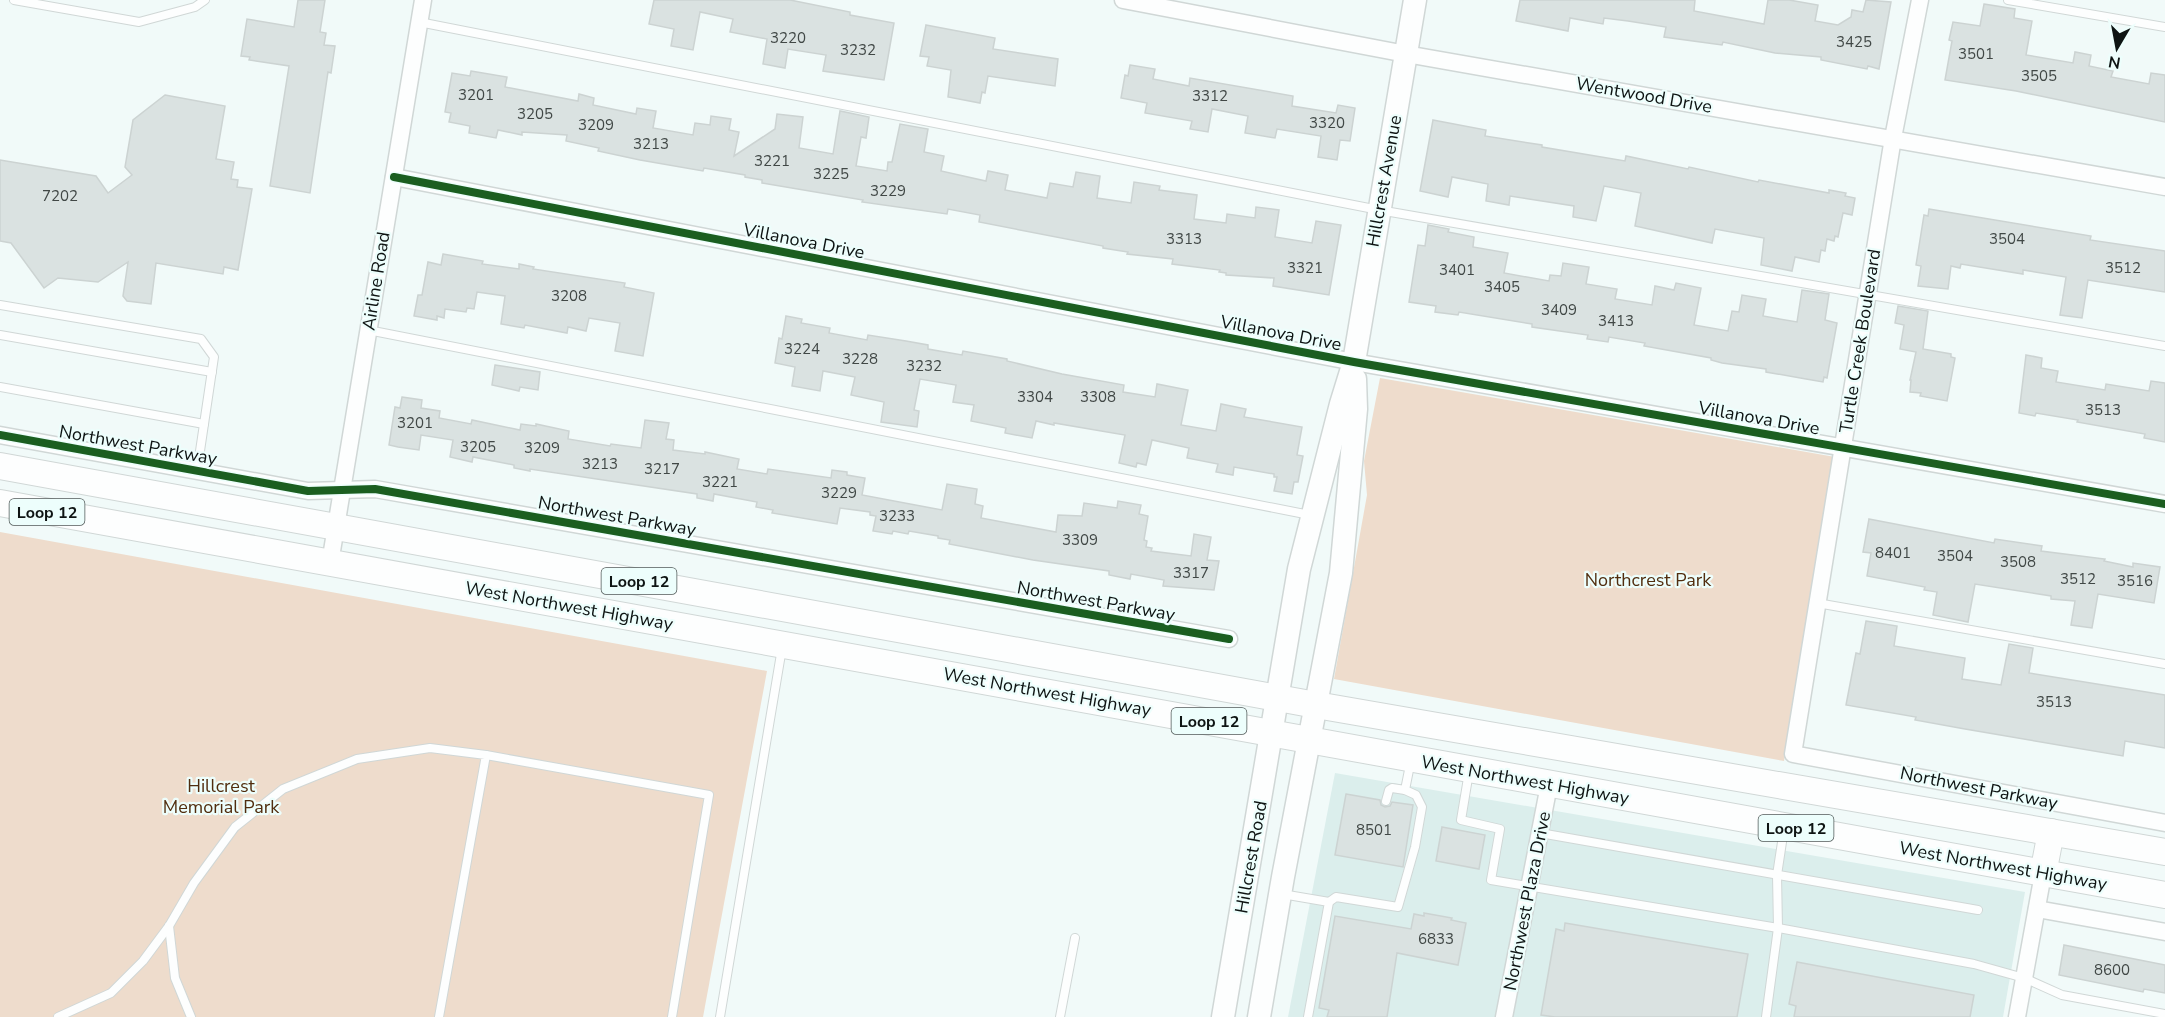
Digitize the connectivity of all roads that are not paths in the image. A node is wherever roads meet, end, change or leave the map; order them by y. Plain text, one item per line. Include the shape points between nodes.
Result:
1 (14, 0) edge
2 (205, 0) edge
3 (423, 0) edge
4 (1123, 0) edge
5 (1415, 0) edge
6 (1920, 0) edge
7 (2008, 0) edge
8 (419, 22) junction
9 (2165, 27) edge
10 (1406, 54) junction
11 (1893, 138) junction
12 (394, 177) junction
13 (2165, 187) edge
14 (1379, 210) junction
15 (1868, 294) junction
16 (0, 305) edge
17 (368, 330) junction
18 (0, 335) edge
19 (2165, 346) edge
20 (1354, 362) junction
21 (212, 372) junction
22 (0, 387) edge
23 (204, 424) junction
24 (0, 435) edge
25 (1843, 448) junction
26 (0, 466) edge
27 (197, 471) junction
28 (342, 489) junction
29 (0, 503) edge
30 (2165, 504) edge
31 (1314, 516) junction
32 (336, 525) junction
33 (330, 563) junction
34 (1817, 603) junction
35 (1229, 639) dead end
36 (783, 645) junction
37 (2165, 664) edge
38 (1279, 697) junction
39 (1316, 705) junction
40 (1272, 733) junction
41 (1309, 740) junction
42 (1793, 754) joint
43 (486, 755) junction
44 (1411, 759) junction
45 (1469, 769) junction
46 (1549, 785) junction
47 (1405, 790) junction
48 (1386, 801) dead end
49 (2165, 823) edge
50 (1785, 826) junction
51 (2051, 832) junction
52 (1540, 833) junction
53 (2165, 852) edge
54 (2043, 874) junction
55 (1777, 875) junction
56 (1530, 886) junction
57 (1280, 894) junction
58 (2165, 895) edge
59 (1329, 902) junction
60 (2037, 909) junction
61 (1978, 910) dead end
62 (169, 926) junction
63 (1778, 928) junction
64 (2165, 932) edge
65 (1075, 938) dead end
66 (2024, 978) junction
67 (1224, 1013) edge
68 (2165, 1014) edge
69 (1259, 1016) edge
70 (58, 1017) edge
71 (191, 1017) edge
72 (439, 1017) edge
73 (672, 1017) edge
74 (720, 1017) edge
75 (1060, 1017) edge
76 (1308, 1017) edge
77 (1504, 1017) edge
78 (1766, 1017) edge
79 (2017, 1017) edge

1 - 2 lane via 139,22 195,8
3 - 8 street, Airline Road
4 - 10 street, Wentwood Drive
5 - 10 street, Hillcrest Avenue
6 - 11 street, Turtle Creek Boulevard
7 - 9 lane
8 - 12 street, Airline Road
8 - 14 lane
10 - 11 street, Wentwood Drive
10 - 14 street, Hillcrest Avenue
11 - 13 street, Wentwood Drive
11 - 15 street, Turtle Creek Boulevard
12 - 17 street, Airline Road
12 - 20 street, Villanova Drive
14 - 15 lane
14 - 20 street, Hillcrest Avenue
15 - 19 lane
15 - 25 street, Turtle Creek Boulevard
16 - 21 lane via 201,339 214,357
17 - 28 street, Airline Road
17 - 31 lane
18 - 21 lane
20 - 25 street, Villanova Drive
20 - 31 street, Hillcrest Avenue
20 - 39 street, Hillcrest Avenue via 1356,409 1341,573
21 - 23 lane
22 - 23 lane
23 - 27 lane
24 - 27 street, Northwest Parkway
25 - 30 street, Villanova Drive
25 - 34 street, Turtle Creek Boulevard
26 - 32 main road, West Northwest Highway / Loop 12
27 - 28 street, Northwest Parkway via 308,491
28 - 32 street, Airline Road
28 - 35 street, Northwest Parkway via 375,489
29 - 33 main road, West Northwest Highway / Loop 12
31 - 38 street, Hillcrest Avenue via 1299,569
32 - 33 street, Airline Road
32 - 38 main road, West Northwest Highway / Loop 12
33 - 36 main road, West Northwest Highway / Loop 12
34 - 37 lane
34 - 42 street, Turtle Creek Boulevard
36 - 40 main road, West Northwest Highway / Loop 12
36 - 74 lane
38 - 39 main road, West Northwest Highway / Loop 12
38 - 40 street, Hillcrest Road
39 - 41 street, Hillcrest Road
39 - 51 main road, West Northwest Highway / Loop 12
40 - 41 main road, West Northwest Highway / Loop 12
40 - 67 street, Hillcrest Road
41 - 44 main road, West Northwest Highway / Loop 12
41 - 57 street, Hillcrest Road
42 - 49 street, Northwest Parkway
43 - 62 lane via 430,748 357,759 283,789 235,827 194,883
43 - 72 lane
43 - 73 lane via 709,795
44 - 45 main road, West Northwest Highway / Loop 12
44 - 47 lane
45 - 46 main road, West Northwest Highway / Loop 12
45 - 56 lane via 1461,820 1500,829 1491,880
46 - 50 main road, West Northwest Highway / Loop 12
46 - 52 street, Northwest Plaza Drive
47 - 48 lane via 1392,788
47 - 59 lane via 1416,795 1422,807 1398,908 1336,897
50 - 54 main road, West Northwest Highway / Loop 12
50 - 55 lane
51 - 53 main road, West Northwest Highway / Loop 12
51 - 54 main road
52 - 55 lane
52 - 56 street, Northwest Plaza Drive
54 - 58 main road, West Northwest Highway / Loop 12
54 - 60 street
55 - 61 lane
55 - 63 lane
56 - 63 lane
56 - 77 street, Northwest Plaza Drive
57 - 59 lane
57 - 69 street, Hillcrest Road
59 - 76 lane
60 - 64 street
60 - 66 street
62 - 70 lane via 143,961 111,993
62 - 71 lane via 175,978
63 - 66 lane via 1974,964
63 - 78 lane
65 - 75 lane
66 - 68 lane via 2062,995
66 - 79 street
67 - 69 street

